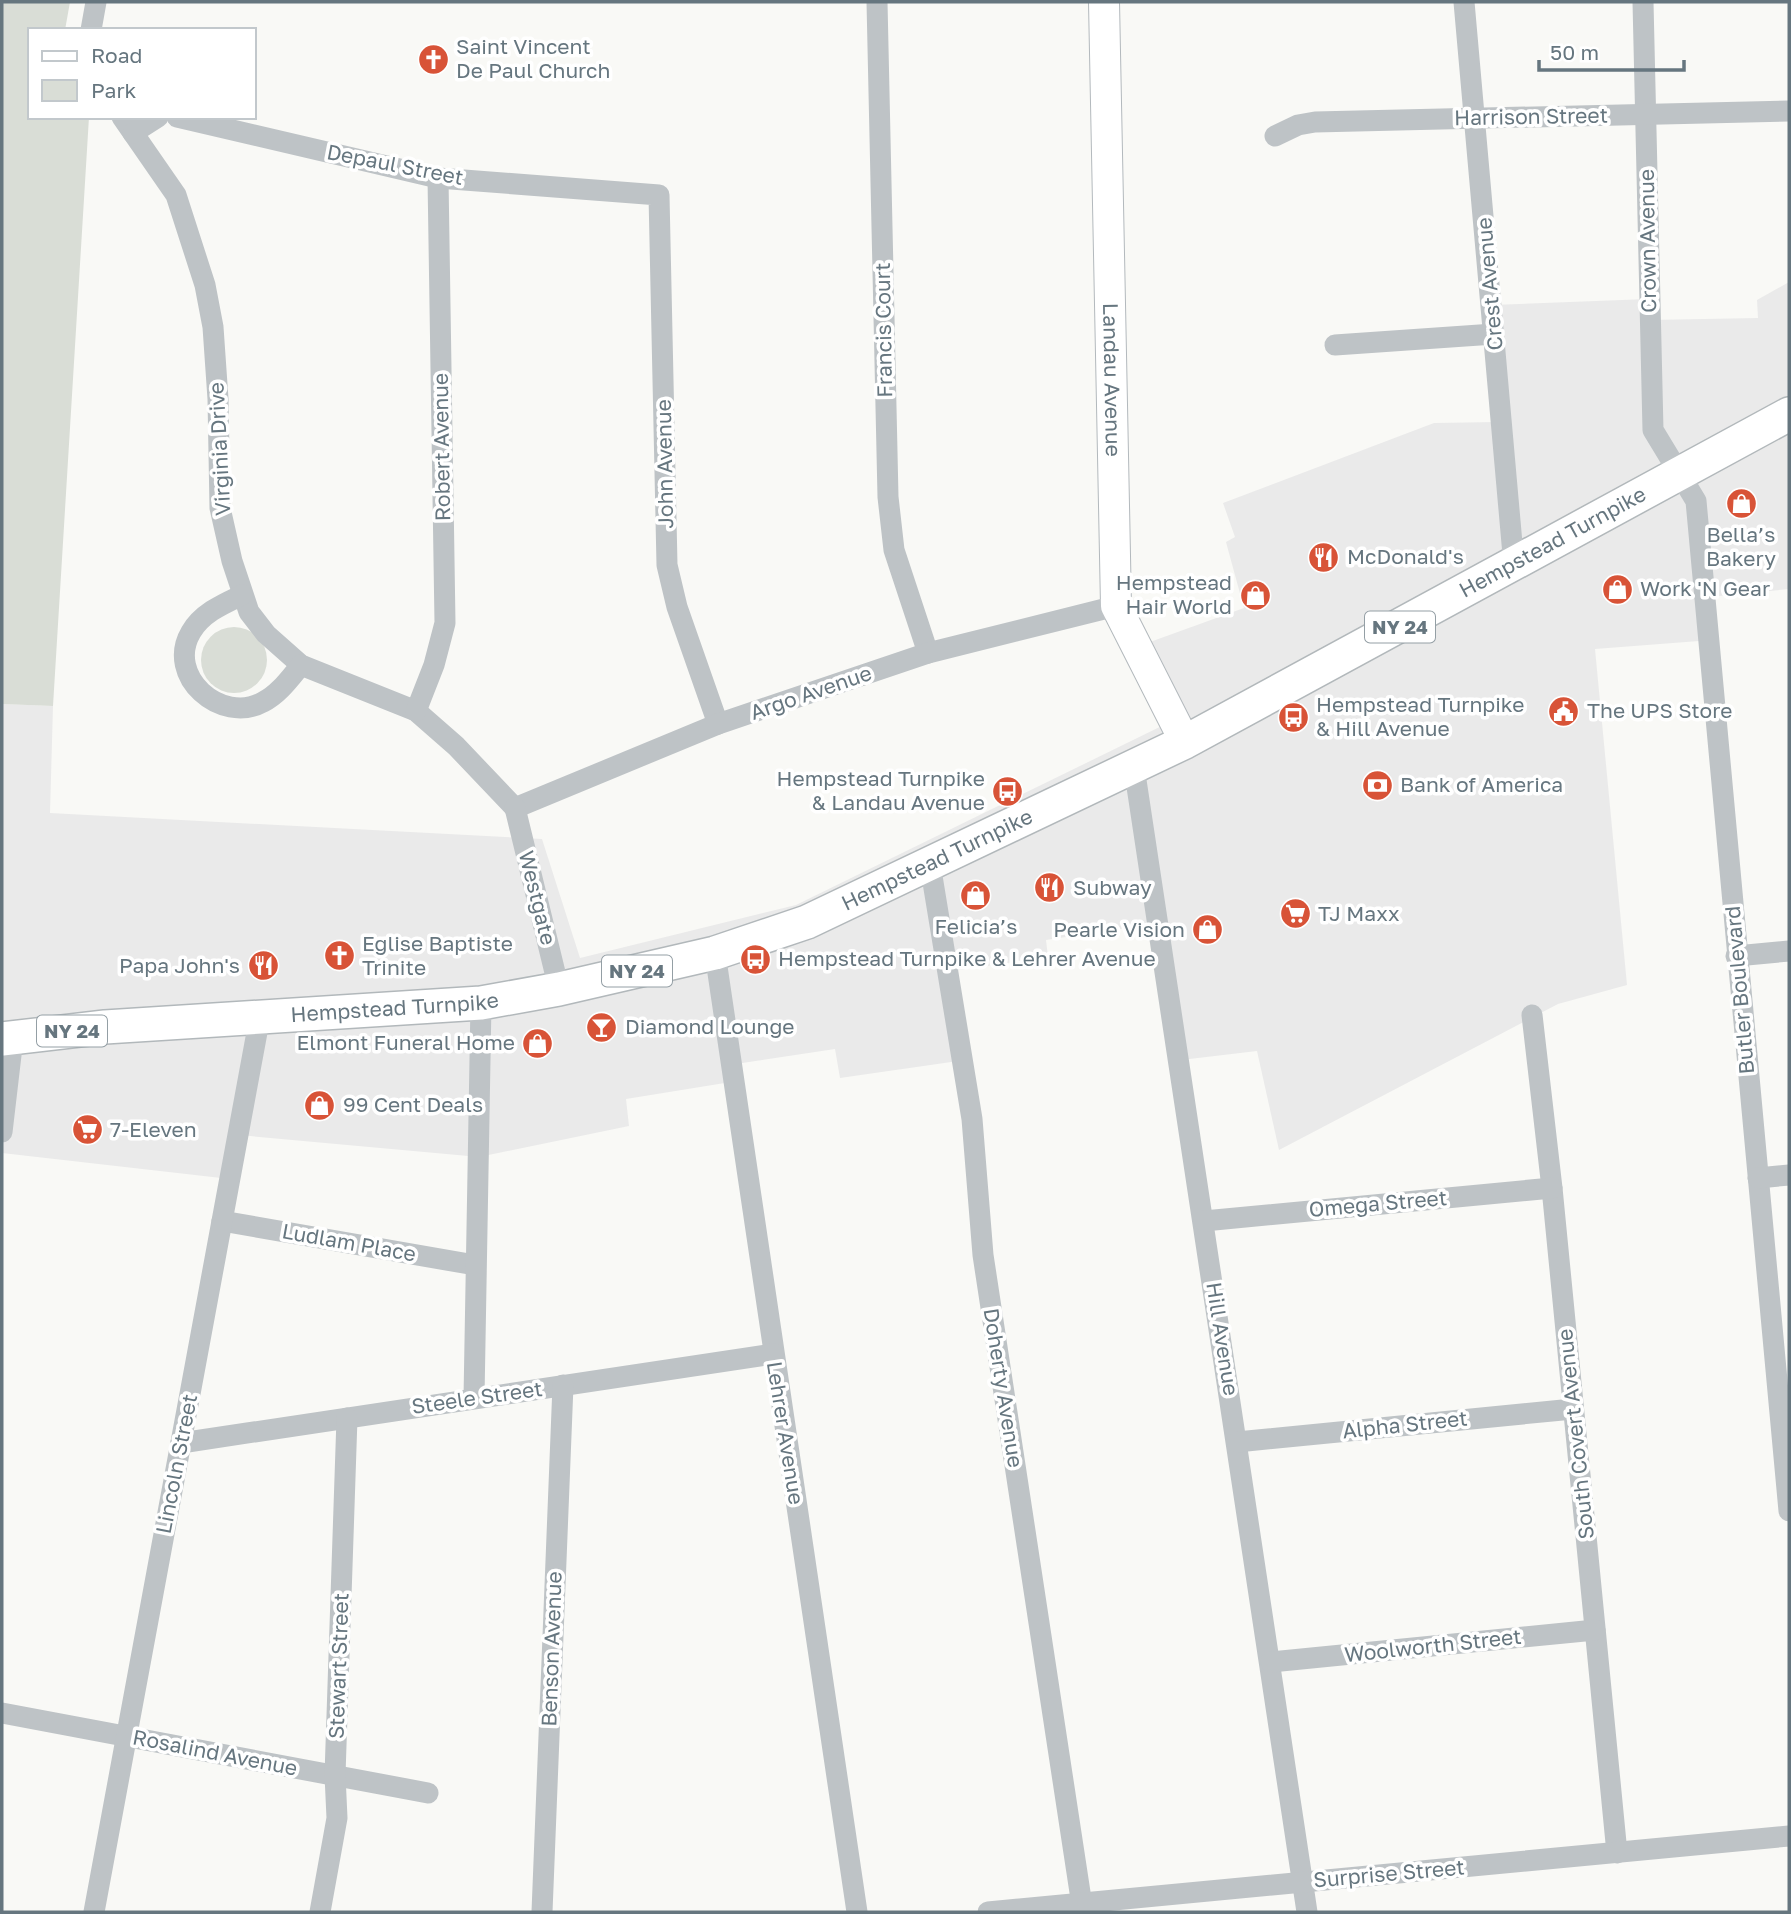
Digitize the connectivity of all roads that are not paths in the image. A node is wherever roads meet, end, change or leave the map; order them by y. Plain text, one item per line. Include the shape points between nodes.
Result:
1 (96, 2) edge
2 (877, 2) edge
3 (1104, 2) edge
4 (1464, 2) edge
5 (1643, 2) edge
6 (91, 28) edge
7 (1789, 111) edge
8 (1646, 114) junction
9 (1475, 118) junction
10 (150, 119) edge
11 (186, 119) edge
12 (128, 125) edge
13 (1275, 136) dead end
14 (438, 178) junction
15 (659, 195) joint
16 (1494, 334) junction
17 (1335, 345) dead end
18 (1789, 414) edge
19 (1680, 473) junction
20 (1514, 566) junction
21 (242, 595) junction
22 (1116, 606) junction
23 (929, 653) junction
24 (301, 665) junction
25 (416, 711) junction
26 (718, 724) junction
27 (1185, 742) junction
28 (1134, 767) junction
29 (515, 808) junction
30 (930, 864) junction
31 (1789, 951) edge
32 (715, 953) junction
33 (1736, 956) junction
34 (559, 989) junction
35 (481, 1003) junction
36 (1532, 1015) dead end
37 (260, 1016) junction
38 (8, 1039) edge
39 (2, 1132) edge
40 (1789, 1175) edge
41 (1758, 1178) junction
42 (1552, 1188) junction
43 (222, 1221) junction
44 (1203, 1221) junction
45 (475, 1265) junction
46 (773, 1354) junction
47 (563, 1385) junction
48 (474, 1398) junction
49 (1784, 1398) edge
50 (1573, 1409) junction
51 (347, 1418) junction
52 (1237, 1442) junction
53 (181, 1443) junction
54 (1789, 1511) edge
55 (1595, 1630) junction
56 (1270, 1662) junction
57 (2, 1713) edge
58 (126, 1736) junction
59 (335, 1775) junction
60 (428, 1793) dead end
61 (1789, 1836) edge
62 (1617, 1853) junction
63 (1303, 1882) junction
64 (1082, 1908) edge
65 (94, 1912) edge
66 (320, 1912) edge
67 (542, 1912) edge
68 (857, 1912) edge
69 (988, 1912) edge
70 (1307, 1912) edge

1 - 6 street
2 - 23 street, Francis Court via 888,497 894,550
3 - 22 street, Landau Avenue
4 - 9 street, Crest Avenue
5 - 8 street, Crown Avenue
7 - 8 street, Harrison Street
8 - 9 street, Harrison Street
8 - 19 street, Crown Avenue via 1653,430
9 - 13 street, Harrison Street via 1315,122
9 - 16 street, Crest Avenue
10 - 12 street
11 - 14 street, Depaul Street
12 - 21 street, Virginia Drive via 176,195 205,285 218,399 220,508
14 - 15 street, Depaul Street
14 - 25 street, Robert Avenue via 444,623
15 - 26 street, John Avenue via 667,565
16 - 17 street
16 - 20 street, Crest Avenue
18 - 19 main road, Hempstead Turnpike / NY 24
19 - 20 main road, Hempstead Turnpike / NY 24
19 - 33 street, Butler Boulevard via 1696,500
20 - 27 main road, Hempstead Turnpike / NY 24
21 - 24 street, Virginia Drive via 266,634
21 - 24 street via 209,613 192,630 186,643 186,667 198,690 225,707 246,709 271,696
22 - 23 street, Argo Avenue
22 - 27 street, Landau Avenue
23 - 26 street, Argo Avenue
24 - 25 street, Virginia Drive
25 - 29 street, Virginia Drive
26 - 29 street, Argo Avenue
27 - 28 main road, Hempstead Turnpike / NY 24
28 - 30 main road, Hempstead Turnpike / NY 24
28 - 44 street, Hill Avenue
29 - 34 street, Westgate
30 - 32 main road, Hempstead Turnpike / NY 24 via 807,922
30 - 64 street, Doherty Avenue via 972,1119 983,1255
31 - 33 street
32 - 34 main road, Hempstead Turnpike / NY 24
32 - 46 street, Lehrer Avenue
33 - 41 street, Butler Boulevard
34 - 35 main road, Hempstead Turnpike / NY 24
35 - 37 main road, Hempstead Turnpike / NY 24
35 - 45 street
36 - 42 street, South Covert Avenue
37 - 38 main road, Hempstead Turnpike / NY 24
37 - 43 street, Lincoln Street
38 - 39 street
40 - 41 street
41 - 49 street, Butler Boulevard
42 - 44 street, Omega Street
42 - 50 street, South Covert Avenue
43 - 45 street, Ludlam Place
43 - 53 street, Lincoln Street
44 - 52 street, Hill Avenue
45 - 48 street
46 - 47 street, Steele Street
46 - 68 street, Lehrer Avenue
47 - 48 street, Steele Street
47 - 67 street, Benson Avenue
48 - 51 street, Steele Street
49 - 54 street, Butler Boulevard
50 - 52 street, Alpha Street
50 - 55 street, South Covert Avenue
51 - 53 street, Steele Street
51 - 59 street, Stewart Street
52 - 56 street, Hill Avenue
53 - 58 street, Lincoln Street
55 - 56 street, Woolworth Street
55 - 62 street, South Covert Avenue
56 - 63 street, Hill Avenue
57 - 58 street, Rosalind Avenue
58 - 59 street, Rosalind Avenue
58 - 65 street, Lincoln Street
59 - 60 street, Rosalind Avenue
59 - 66 street, Stewart Street via 337,1818
61 - 62 street, Surprise Street
62 - 63 street, Surprise Street
63 - 64 street, Surprise Street
63 - 70 street, Hill Avenue
64 - 69 street, Surprise Street

